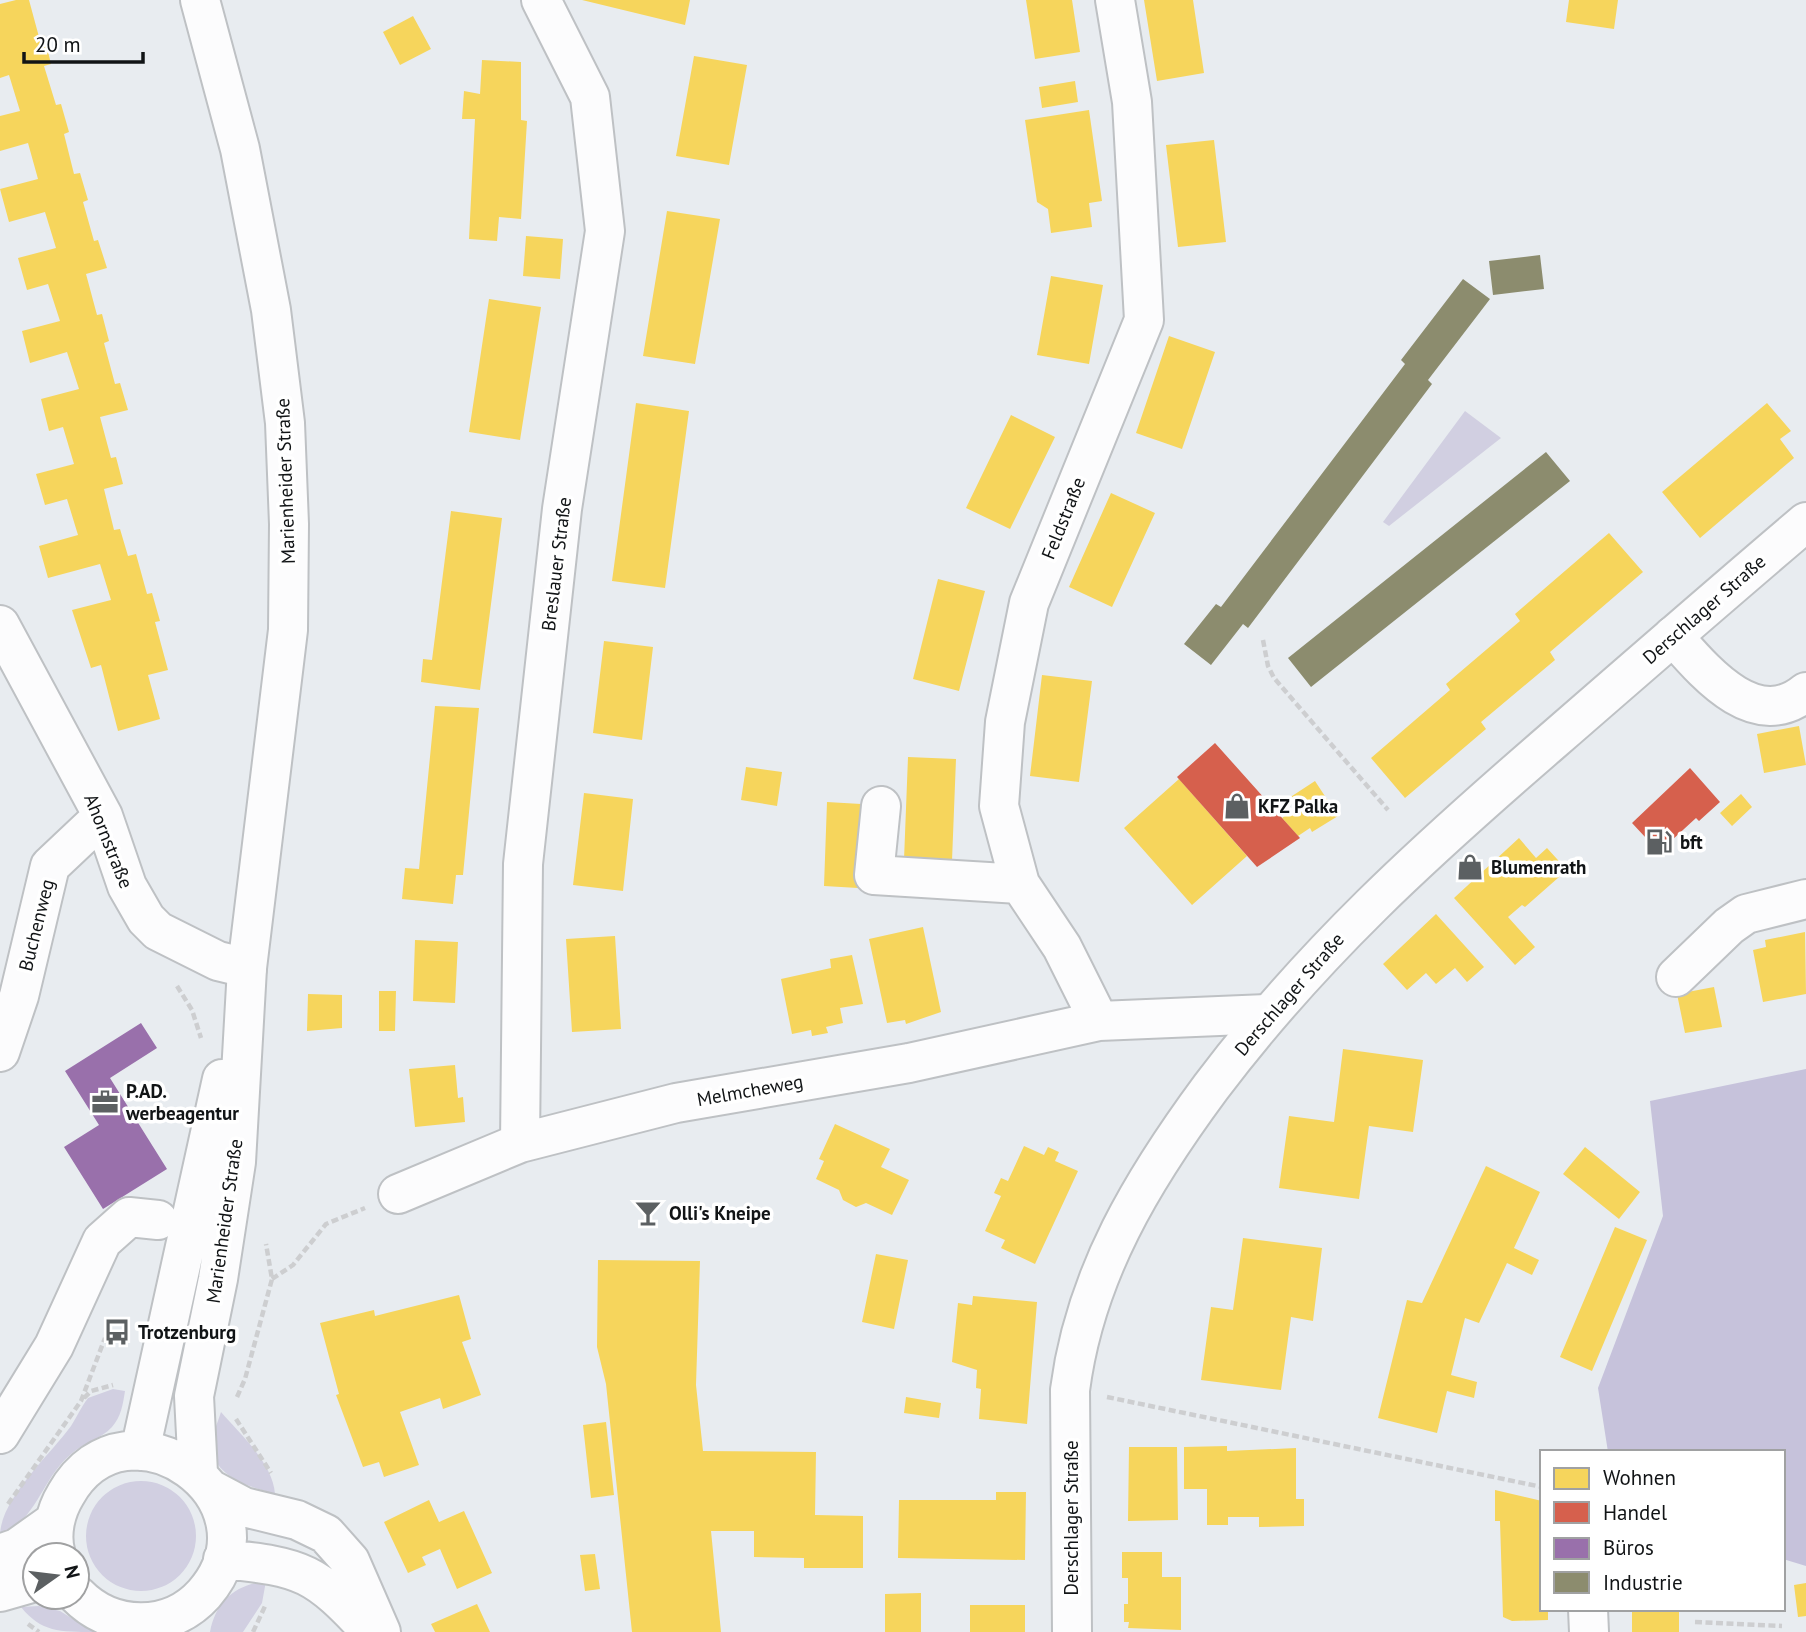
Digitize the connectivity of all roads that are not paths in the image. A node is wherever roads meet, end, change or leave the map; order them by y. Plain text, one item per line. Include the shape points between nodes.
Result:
1 (200, 0) edge
2 (541, 0) edge
3 (1115, 0) edge
4 (1806, 522) edge
5 (0, 625) edge
6 (1673, 636) junction
7 (1806, 692) edge
8 (881, 806) dead end
9 (103, 816) junction
10 (1020, 884) junction
11 (1806, 900) edge
12 (247, 968) junction
13 (1676, 977) dead end
14 (1267, 1013) junction
15 (1099, 1021) junction
16 (0, 1052) edge
17 (520, 1143) junction
18 (398, 1195) road end
19 (158, 1220) dead end
20 (0, 1434) edge
21 (140, 1451) junction
22 (205, 1481) junction
23 (55, 1538) edge
24 (0, 1554) edge
25 (223, 1559) junction
26 (21, 1587) edge
27 (0, 1592) edge
28 (91, 1605) edge
29 (1588, 1611) edge
30 (201, 1614) edge
31 (143, 1628) edge
32 (371, 1632) edge
33 (380, 1632) edge
34 (1072, 1632) edge
35 (1589, 1632) edge

1 - 12 main road, Marienheider Straße via 240,149 271,310 285,423 288,630
2 - 17 main road, Breslauer Straße via 590,97 605,231 562,509 523,864
3 - 10 main road, Feldstraße via 1132,102 1144,320 1029,603 1005,722 999,806
4 - 6 main road, Derschlager Straße
5 - 9 main road, Ahornstraße
6 - 7 main road via 1710,677 1739,699 1774,706
6 - 14 main road, Derschlager Straße via 1423,853
8 - 10 main road via 874,874
9 - 12 main road, Ahornstraße via 127,886 146,919 158,931 218,961
9 - 16 main road, Buchenweg via 50,866 19,996
10 - 15 main road, Feldstraße via 1062,947
11 - 13 main road via 1746,914
12 - 21 main road, Marienheider Straße
12 - 22 main road, Marienheider Straße via 236,1163 194,1396
14 - 15 main road, Melmcheweg
14 - 34 main road, Derschlager Straße via 1162,1153 1121,1224 1079,1339 1070,1390
15 - 17 main road, Melmcheweg via 908,1063 676,1103
17 - 18 main road, Melmcheweg
19 - 20 main road via 129,1217 102,1241 54,1346
21 - 22 main road via 161,1453
21 - 23 main road via 107,1457 79,1476 60,1504
22 - 25 main road, Marienheider Straße via 222,1511
22 - 33 main road via 244,1507 297,1520 326,1534 350,1561
23 - 24 main road
25 - 30 main road
25 - 32 main road via 277,1565 317,1579
26 - 27 main road
28 - 31 main road via 104,1615
29 - 35 main road
30 - 31 main road via 174,1616

